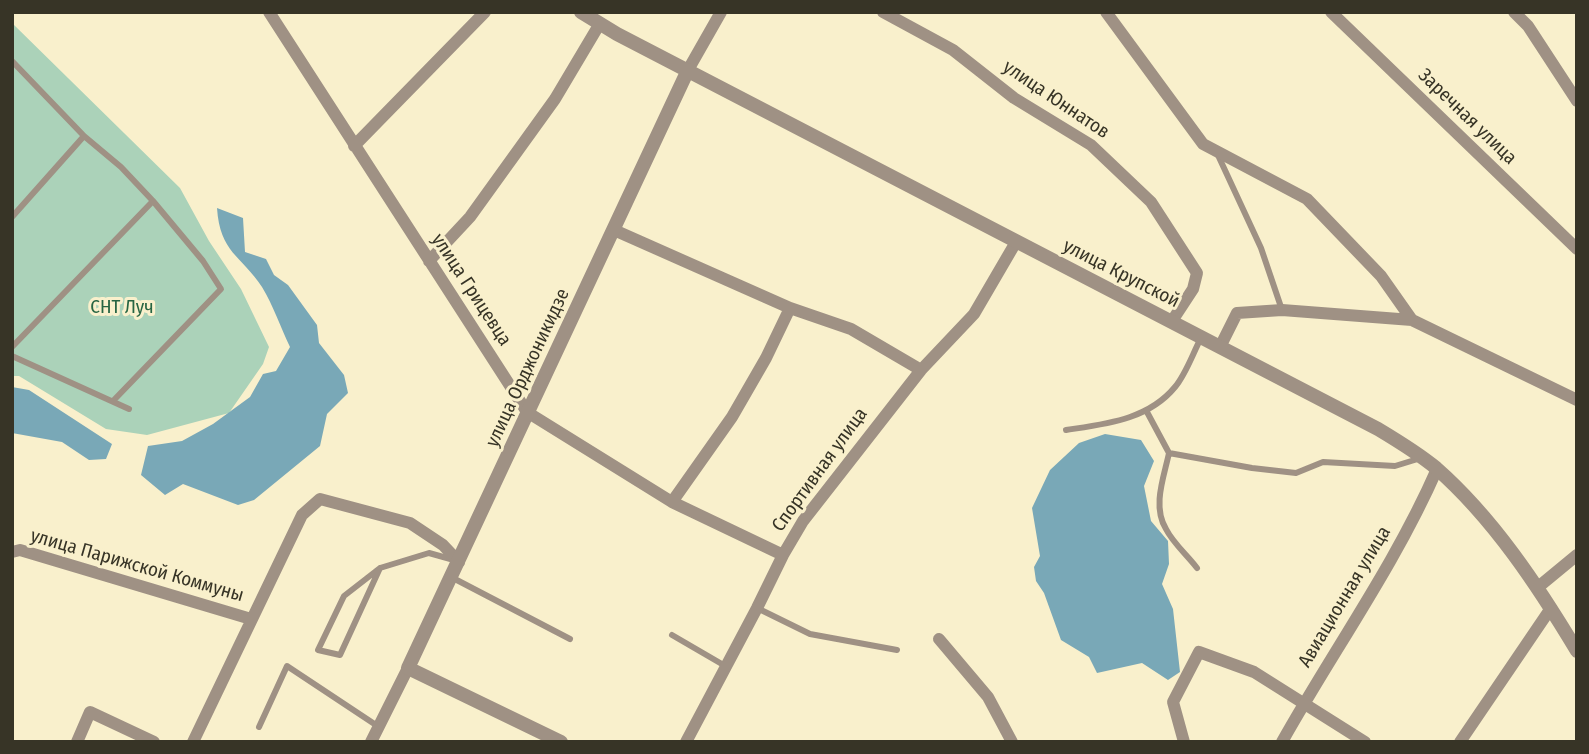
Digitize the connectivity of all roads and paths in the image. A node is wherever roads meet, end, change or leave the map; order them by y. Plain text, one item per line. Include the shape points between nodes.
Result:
1 (269, 12) edge
2 (485, 12) edge
3 (580, 12) edge
4 (721, 12) edge
5 (883, 12) edge
6 (1106, 12) edge
7 (1331, 12) edge
8 (1514, 12) edge
9 (599, 25) junction
10 (12, 61) edge
11 (688, 70) junction
12 (1577, 101) edge
13 (84, 136) junction
14 (354, 146) junction
15 (1217, 151) junction
16 (153, 201) junction
17 (12, 217) edge
18 (614, 229) junction
19 (1016, 242) junction
20 (1577, 249) edge
21 (429, 261) junction
22 (790, 308) junction
23 (1282, 310) junction
24 (1412, 320) junction
25 (1172, 321) junction
26 (1201, 337) junction
27 (12, 346) edge
28 (1220, 347) junction
29 (12, 356) edge
30 (921, 370) junction
31 (1577, 400) edge
32 (113, 401) junction
33 (128, 409) dead end
34 (527, 412) junction
35 (1147, 412) junction
36 (1066, 430) dead end
37 (1169, 453) junction
38 (1423, 458) junction
39 (1437, 469) junction
40 (672, 502) junction
41 (12, 552) edge
42 (783, 555) junction
43 (1577, 555) edge
44 (459, 562) junction
45 (380, 568) junction
46 (1198, 568) dead end
47 (451, 577) junction
48 (1537, 587) junction
49 (757, 608) junction
50 (1551, 608) junction
51 (251, 620) junction
52 (672, 635) dead end
53 (570, 639) dead end
54 (939, 639) dead end
55 (897, 650) dead end
56 (1577, 650) edge
57 (727, 667) junction
58 (408, 668) junction
59 (1302, 705) junction
60 (259, 727) dead end
61 (379, 727) junction
62 (78, 742) edge
63 (154, 742) edge
64 (193, 742) edge
65 (371, 742) edge
66 (561, 742) edge
67 (686, 742) edge
68 (1012, 742) edge
69 (1184, 742) edge
70 (1282, 742) edge
71 (1365, 742) edge
72 (1460, 742) edge

1 - 14 street, улица Грицевца
2 - 14 street
3 - 9 street, улица Крупской
4 - 11 street, улица Орджоникидзе
5 - 25 street, улица Юннатов via 953,50 1014,98 1091,145 1151,202 1197,273 1193,289
6 - 15 street via 1203,144
7 - 20 street, Заречная улица
8 - 12 street
9 - 11 street, улица Крупской
9 - 21 street via 547,110 470,217
10 - 13 lane
11 - 18 street, улица Орджоникидзе
11 - 19 street, улица Крупской
13 - 16 lane
13 - 17 lane
14 - 21 street, улица Грицевца
15 - 23 lane via 1261,247
15 - 24 street via 1307,199 1381,276
16 - 27 lane
16 - 32 lane via 221,289
18 - 22 street
18 - 34 street, улица Орджоникидзе
19 - 25 street, улица Крупской
19 - 30 street, Спортивная улица via 974,314
21 - 34 street, улица Грицевца
22 - 30 street via 850,329
22 - 40 street via 732,417
23 - 24 street
23 - 28 street via 1237,313
24 - 31 street
25 - 26 street, улица Крупской
26 - 28 street, улица Крупской
26 - 35 lane via 1176,386
28 - 38 street, улица Крупской via 1378,429
29 - 32 lane
30 - 42 street, Спортивная улица via 803,522
32 - 33 lane
34 - 40 street, улица Грицевца
34 - 44 street, улица Орджоникидзе
35 - 36 lane
35 - 37 lane
37 - 38 lane via 1296,473 1322,462 1395,466
37 - 46 lane via 1160,513 1165,529
38 - 39 street, улица Крупской
39 - 48 street, улица Крупской
39 - 59 street, Авиационная улица via 1408,531
40 - 42 street, улица Грицевца
41 - 51 street, улица Парижской Коммуны via 20,550
42 - 49 street, Спортивная улица
43 - 48 street
44 - 45 lane via 429,553
44 - 47 street, улица Орджоникидзе
44 - 51 street via 410,523 320,499 302,515
45 - 45 lane via 344,596 318,650 340,655
47 - 53 lane
47 - 58 street, улица Орджоникидзе
48 - 50 street, улица Крупской
49 - 55 lane via 810,634
49 - 57 street, Спортивная улица
50 - 56 street, улица Крупской
50 - 72 street
51 - 64 street
52 - 57 lane
54 - 68 street via 988,697
57 - 67 street, Спортивная улица
58 - 61 street, улица Орджоникидзе
58 - 66 street
59 - 69 street via 1254,672 1199,652 1173,702
59 - 70 street, Авиационная улица
59 - 71 street
60 - 61 lane via 287,666
61 - 65 street, улица Орджоникидзе
62 - 63 street via 90,712

